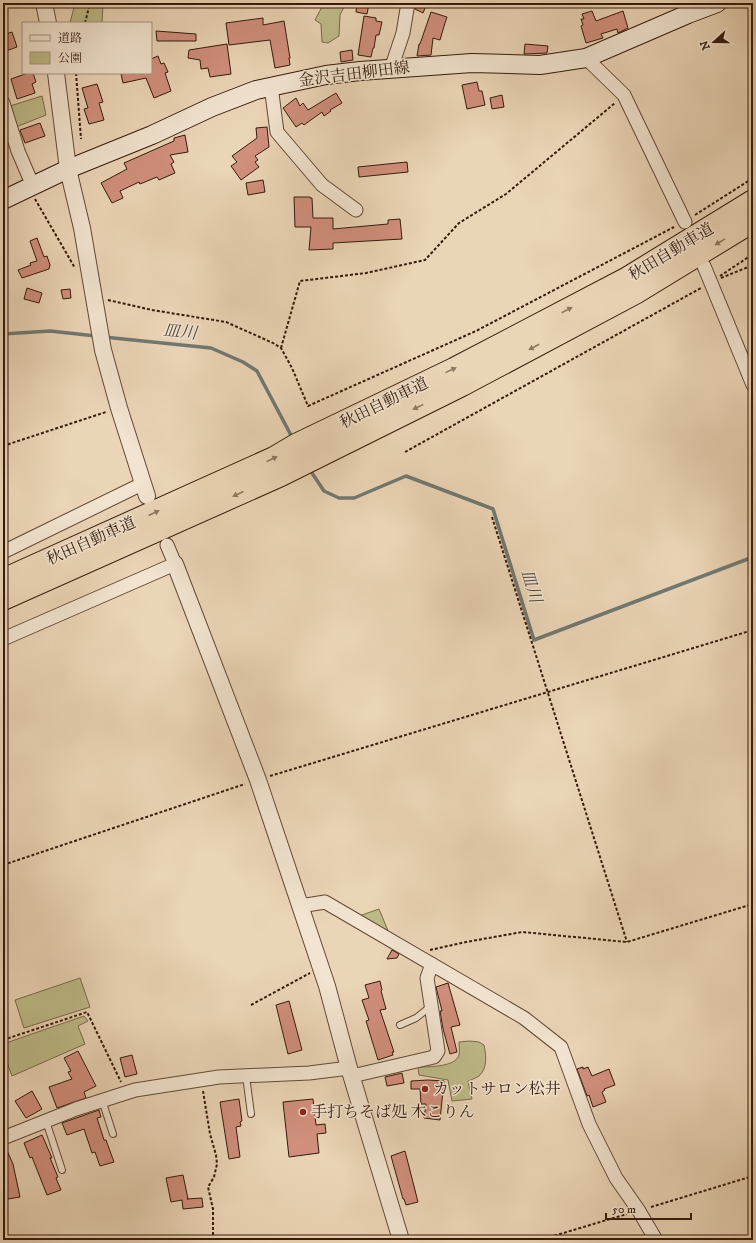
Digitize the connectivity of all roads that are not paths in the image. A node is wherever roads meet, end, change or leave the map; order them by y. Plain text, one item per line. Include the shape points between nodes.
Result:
1 (44, 3) edge
2 (408, 3) edge
3 (717, 3) edge
4 (48, 22) edge
5 (586, 58) junction
6 (391, 69) junction
7 (56, 74) edge
8 (271, 86) junction
9 (3, 102) edge
10 (68, 169) junction
11 (31, 187) junction
12 (3, 200) edge
13 (753, 201) edge
14 (356, 210) dead end
15 (753, 221) edge
16 (685, 222) road end
17 (704, 266) dead end
18 (753, 385) edge
19 (144, 490) joint
20 (167, 545) dead end
21 (3, 552) edge
22 (175, 564) junction
23 (3, 580) edge
24 (3, 599) edge
25 (3, 638) edge
26 (300, 906) junction
27 (428, 962) junction
28 (431, 1005) junction
29 (400, 1025) dead end
30 (350, 1072) junction
31 (246, 1076) junction
32 (102, 1100) junction
33 (251, 1114) dead end
34 (46, 1121) junction
35 (113, 1134) dead end
36 (3, 1138) edge
37 (62, 1170) dead end
38 (401, 1240) edge
39 (656, 1240) edge

1 - 4 street
2 - 6 street via 403,33
3 - 5 main road, 金沢吉田柳田線
5 - 6 main road, 金沢吉田柳田線 via 540,65 472,63
5 - 16 street via 624,95
6 - 8 main road, 金沢吉田柳田線 via 326,75
7 - 10 street
8 - 10 main road, 金沢吉田柳田線 via 212,107
8 - 14 street via 278,132 322,185
9 - 11 street
10 - 11 main road, 金沢吉田柳田線
10 - 19 street via 82,228 103,350
11 - 12 main road, 金沢吉田柳田線
23 -> 13 highway, 秋田自動車道 via 274,458 454,369 626,279
15 -> 24 highway, 秋田自動車道 via 635,293 462,385 281,475
17 - 18 street
19 - 21 street
20 - 22 street
22 - 25 street
22 - 26 street via 258,780
26 - 27 street via 325,902
26 - 30 street via 327,986
27 - 28 street via 426,978
27 - 39 street via 524,1018 561,1047 589,1124 616,1178
28 - 29 lane via 416,1018
28 - 30 street via 438,1051 434,1057
30 - 31 street
30 - 38 street
31 - 32 street via 219,1077 135,1090
31 - 33 lane
32 - 34 street
32 - 35 lane
34 - 36 street
34 - 37 lane

